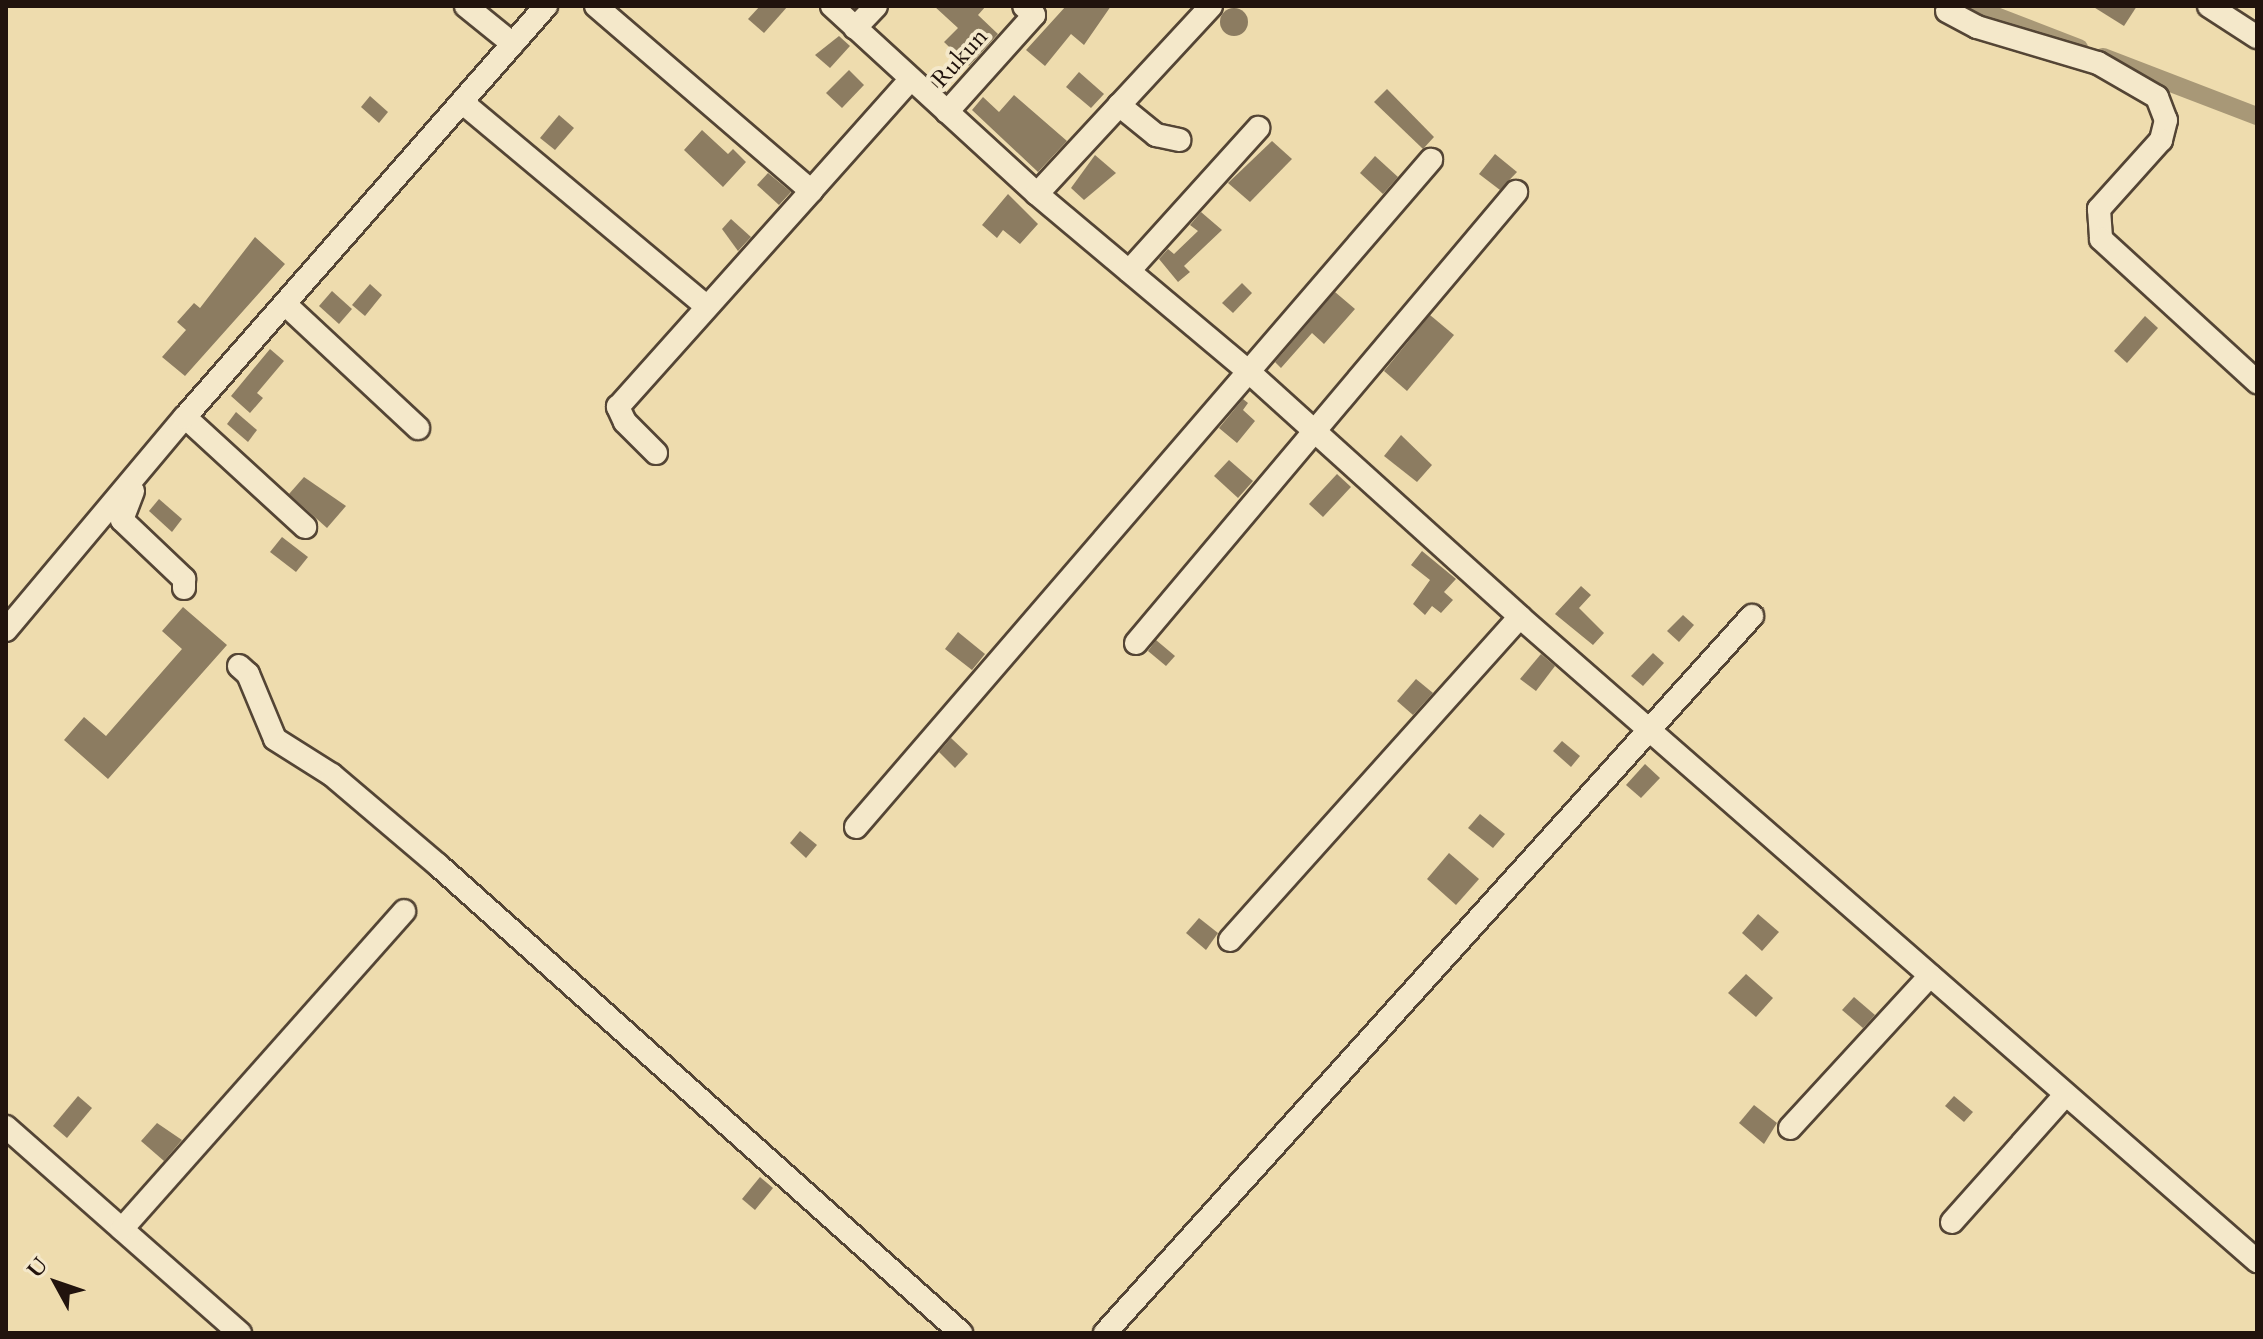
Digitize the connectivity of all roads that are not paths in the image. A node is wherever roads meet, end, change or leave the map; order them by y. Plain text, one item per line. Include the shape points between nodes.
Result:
1 (466, 6) edge
2 (546, 6) edge
3 (596, 6) edge
4 (832, 6) edge
5 (876, 6) edge
6 (1211, 6) edge
7 (2209, 6) edge
8 (1034, 9) edge
9 (1947, 11) dead end
10 (855, 28) junction
11 (2257, 37) edge
12 (513, 44) junction
13 (910, 80) junction
14 (462, 102) junction
15 (1119, 105) junction
16 (947, 112) junction
17 (1258, 128) dead end
18 (1179, 140) dead end
19 (1431, 160) dead end
20 (811, 191) junction
21 (1516, 192) dead end
22 (1037, 194) junction
23 (1129, 271) junction
24 (285, 304) junction
25 (707, 307) junction
26 (1248, 371) junction
27 (2257, 382) edge
28 (185, 417) junction
29 (418, 428) dead end
30 (1315, 434) junction
31 (656, 453) dead end
32 (138, 472) junction
33 (305, 527) dead end
34 (184, 588) dead end
35 (1752, 616) dead end
36 (1520, 617) junction
37 (6, 630) edge
38 (1136, 643) dead end
39 (239, 666) dead end
40 (1651, 729) junction
41 (856, 827) dead end
42 (404, 911) dead end
43 (1230, 940) dead end
44 (1930, 976) junction
45 (2065, 1095) junction
46 (6, 1127) edge
47 (1790, 1128) dead end
48 (1952, 1222) dead end
49 (122, 1229) junction
50 (2257, 1261) edge
51 (240, 1333) edge
52 (961, 1333) edge
53 (1105, 1333) edge

1 - 12 street
2 - 12 street
3 - 20 street
4 - 10 street
5 - 10 street
6 - 15 street
7 - 11 street
8 - 16 street, Rukun
9 - 27 street via 1977,27 2098,63 2157,97 2166,120 2161,140 2099,209 2101,239
10 - 13 street
12 - 14 street
13 - 16 street
13 - 20 street
14 - 24 street
14 - 25 street
15 - 18 street via 1156,135
15 - 22 street
16 - 22 street
17 - 23 street
19 - 26 street
20 - 25 street
21 - 30 street
22 - 23 street
23 - 26 street
24 - 28 street
24 - 29 street
25 - 31 street via 618,407 625,422
26 - 30 street
26 - 41 street
28 - 32 street
28 - 33 street
30 - 36 street
30 - 38 street
32 - 34 street via 122,520 184,579
32 - 37 street
35 - 40 street
36 - 40 street
36 - 43 street
39 - 52 street via 248,674 275,739 332,775 438,865
40 - 44 street
40 - 53 street
42 - 49 street
44 - 45 street
44 - 47 street
45 - 48 street
45 - 50 street
46 - 49 street
49 - 51 street

